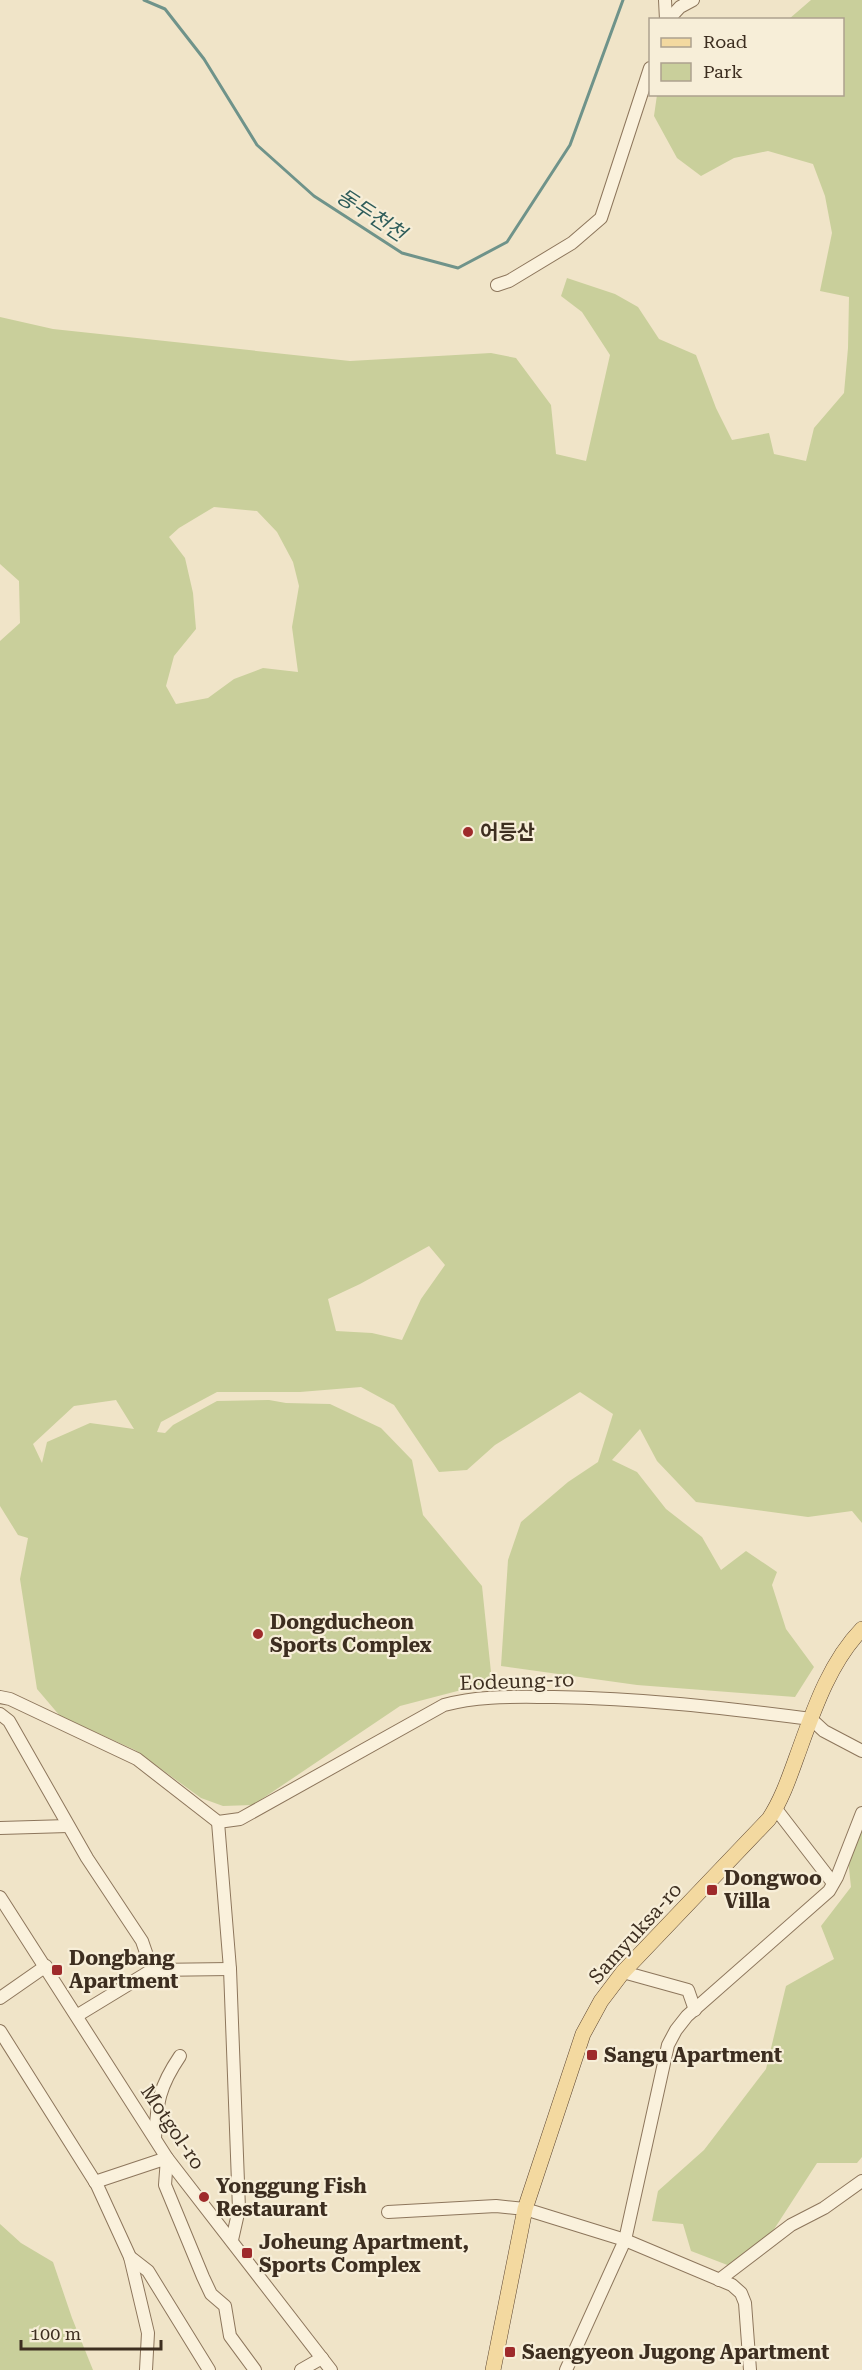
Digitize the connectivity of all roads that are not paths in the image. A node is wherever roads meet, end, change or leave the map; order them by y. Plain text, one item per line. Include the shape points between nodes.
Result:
1 (665, 0) edge
2 (693, 0) edge
3 (667, 18) edge
4 (669, 18) edge
5 (649, 74) edge
6 (497, 285) dead end
7 (862, 1629) edge
8 (0, 1697) edge
9 (0, 1714) edge
10 (810, 1719) junction
11 (862, 1751) edge
12 (776, 1809) junction
13 (862, 1813) edge
14 (218, 1822) junction
15 (68, 1826) junction
16 (0, 1828) edge
17 (833, 1883) junction
18 (0, 1897) edge
19 (46, 1966) junction
20 (230, 1969) junction
21 (153, 1970) junction
22 (623, 1972) junction
23 (0, 1998) edge
24 (694, 2010) junction
25 (78, 2015) junction
26 (0, 2031) edge
27 (180, 2056) dead end
28 (155, 2138) junction
29 (167, 2157) junction
30 (862, 2181) edge
31 (95, 2182) junction
32 (525, 2209) junction
33 (388, 2212) dead end
34 (232, 2240) junction
35 (625, 2240) junction
36 (130, 2257) junction
37 (719, 2280) junction
38 (322, 2358) junction
39 (146, 2370) edge
40 (209, 2370) edge
41 (255, 2370) edge
42 (301, 2370) edge
43 (331, 2370) edge
44 (493, 2370) edge
45 (566, 2370) edge
46 (750, 2370) edge

1 - 3 street
2 - 4 street
5 - 6 street via 601,218 572,243
7 - 10 main road, Samyuksa-ro via 831,1671
8 - 14 street via 137,1759
9 - 15 street via 9,1721
10 - 11 street
10 - 12 main road, Samyuksa-ro
10 - 14 street, Eodeung-ro via 616,1698 466,1699 444,1705 240,1819
12 - 17 street
12 - 22 main road, Samyuksa-ro
13 - 17 street
14 - 20 street
15 - 16 street
15 - 21 street via 142,1941
17 - 24 street via 829,1891
18 - 19 street, Motgol-ro
19 - 23 street
19 - 25 street, Motgol-ro
20 - 21 street
20 - 34 street via 239,2209
21 - 25 street
22 - 24 street via 688,1990
22 - 32 main road, Samyuksa-ro via 583,2034
24 - 35 street via 668,2045
25 - 28 street, Motgol-ro
26 - 31 street
27 - 28 street via 167,2074 157,2101
28 - 29 street, Motgol-ro
29 - 31 street
29 - 34 street, Motgol-ro
29 - 41 street via 165,2186 211,2294 225,2306 230,2336
30 - 37 street via 791,2225
31 - 36 street
32 - 33 street via 496,2206
32 - 35 street
32 - 44 main road, Samyuksa-ro
34 - 38 street, Motgol-ro
35 - 37 street
35 - 45 street
36 - 39 street via 148,2332
36 - 40 street via 148,2271
37 - 46 street via 732,2285 745,2303
38 - 42 street
38 - 43 street, Motgol-ro

